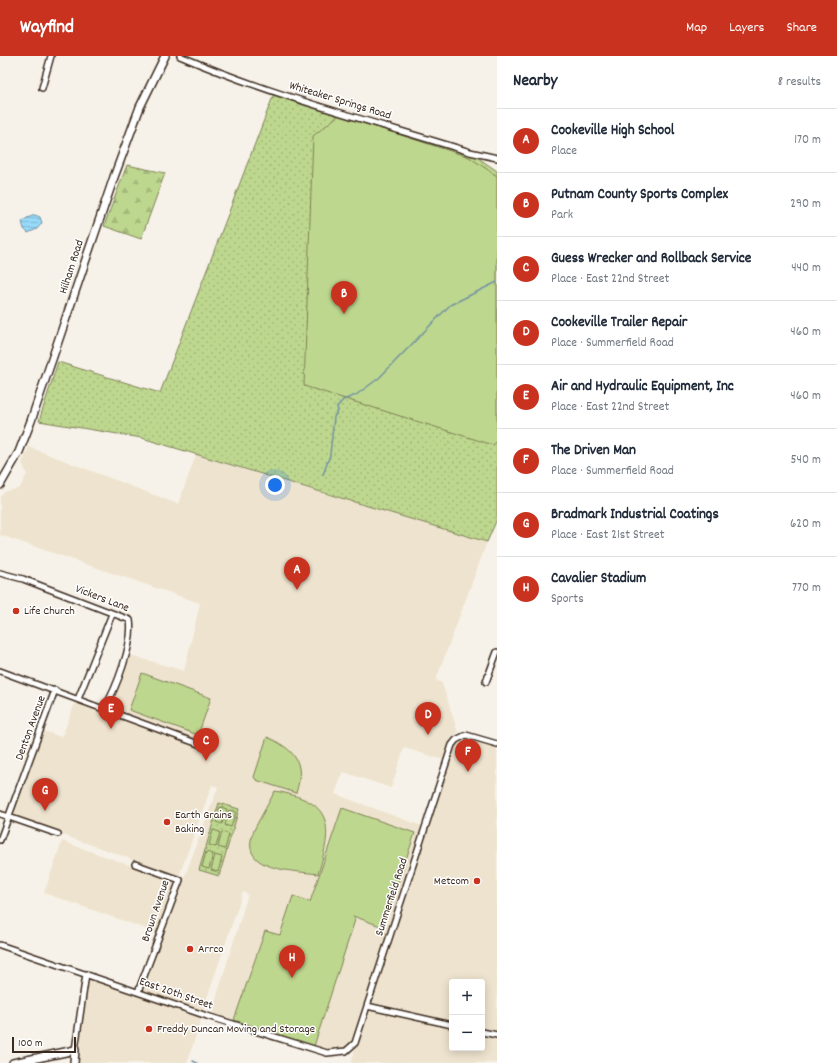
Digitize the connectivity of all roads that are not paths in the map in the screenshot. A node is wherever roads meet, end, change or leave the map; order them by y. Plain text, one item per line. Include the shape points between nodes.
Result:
1 (51, 56) edge
2 (165, 56) edge
3 (180, 56) edge
4 (42, 88) dead end
5 (497, 158) edge
6 (0, 485) edge
7 (0, 573) edge
8 (112, 614) junction
9 (497, 652) edge
10 (496, 661) edge
11 (0, 671) edge
12 (486, 682) dead end
13 (55, 690) junction
14 (78, 699) junction
15 (104, 709) junction
16 (497, 744) edge
17 (204, 746) dead end
18 (0, 814) edge
19 (9, 817) junction
20 (58, 834) dead end
21 (0, 840) edge
22 (135, 864) dead end
23 (0, 945) edge
24 (86, 974) junction
25 (138, 992) junction
26 (367, 1006) junction
27 (449, 1024) edge
28 (485, 1033) edge
29 (497, 1035) edge
30 (75, 1050) junction
31 (346, 1052) joint
32 (13, 1063) edge
33 (74, 1063) edge

1 - 4 street
2 - 6 main road, Hilham Road via 140,107 114,177 31,421 19,452
3 - 5 street, Whiteaker Springs Road via 275,91
7 - 8 street, Vickers Lane via 23,579
8 - 14 street
8 - 15 street, Vickers Lane via 130,620 131,640
9 - 10 street
10 - 12 street
11 - 13 street
13 - 14 street
13 - 19 street, Denton Avenue
14 - 15 street
15 - 17 street
16 - 26 street, Summerfield Road via 466,735 456,740 452,746
18 - 19 street
19 - 20 street
19 - 21 street, Denton Avenue
22 - 25 street, Brown Avenue via 180,880
23 - 24 street, East 20th Street
24 - 25 street, East 20th Street
24 - 30 street
25 - 31 street, East 20th Street via 327,1054
26 - 27 street
26 - 31 street, Summerfield Road via 355,1042
28 - 29 street
30 - 32 main road
30 - 33 main road

